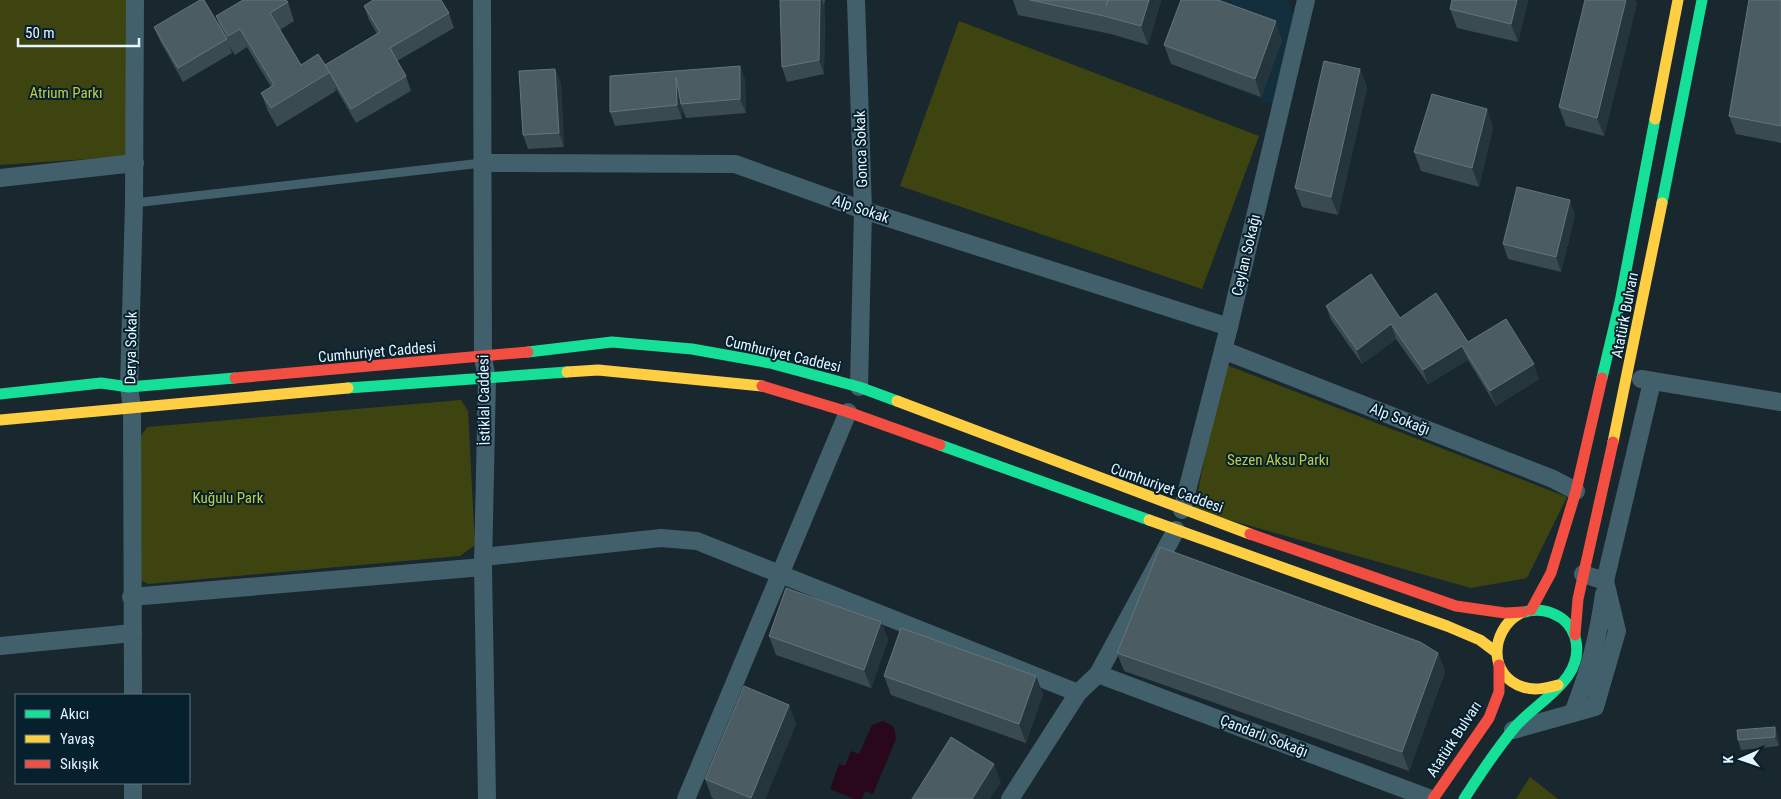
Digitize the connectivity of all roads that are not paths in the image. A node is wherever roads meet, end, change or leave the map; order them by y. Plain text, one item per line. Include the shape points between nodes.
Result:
1 (135, 0) edge
2 (482, 0) edge
3 (856, 0) edge
4 (1306, 0) edge
5 (1678, 0) edge
6 (1702, 0) edge
7 (135, 163) junction
8 (482, 163) junction
9 (0, 178) edge
10 (134, 203) junction
11 (863, 210) junction
12 (1229, 327) junction
13 (1223, 350) junction
14 (483, 358) junction
15 (1628, 375) junction
16 (487, 378) junction
17 (1652, 382) junction
18 (130, 387) junction
19 (0, 394) edge
20 (853, 399) junction
21 (1781, 402) edge
22 (132, 407) junction
23 (0, 420) edge
24 (1576, 491) junction
25 (1182, 510) junction
26 (1176, 530) junction
27 (483, 562) junction
28 (781, 574) junction
29 (1583, 574) junction
30 (1605, 581) junction
31 (131, 597) junction
32 (1528, 611) junction
33 (133, 633) junction
34 (1574, 635) junction
35 (0, 646) edge
36 (1496, 652) junction
37 (1499, 665) junction
38 (1098, 674) junction
39 (1558, 685) junction
40 (1078, 693) junction
41 (133, 694) edge
42 (1513, 730) junction
43 (133, 784) edge
44 (133, 799) edge
45 (487, 799) edge
46 (686, 799) edge
47 (1010, 799) edge
48 (1432, 799) edge
49 (1464, 799) edge

1 - 7 street, Derya Sokak
2 - 8 street, İstiklal Caddesi
3 - 11 street, Gonca Sokak
4 - 12 street, Ceylan Sokağı
5 - 24 main road, Atatürk Bulvarı via 1620,302
6 - 15 main road, Atatürk Bulvarı
7 - 9 street
7 - 10 street, Derya Sokak
8 - 10 lane
8 - 11 street, Alp Sokak via 735,164
8 - 14 street, İstiklal Caddesi
10 - 18 street, Derya Sokak
11 - 12 street, Alp Sokak
11 - 20 street, Gonca Sokak
12 - 13 street, Ceylan Sokağı
13 - 24 street, Alp Sokağı via 1553,479
13 - 25 street, Ceylan Sokağı
14 - 16 street, İstiklal Caddesi
14 - 18 main road, Cumhuriyet Caddesi
14 - 20 main road, Cumhuriyet Caddesi via 612,342 692,349 770,363
15 - 17 street
15 - 29 main road, Atatürk Bulvarı
16 - 20 main road, Cumhuriyet Caddesi via 598,370 754,384
16 - 22 main road, Cumhuriyet Caddesi
16 - 27 street, İstiklal Caddesi
17 - 21 street
17 - 30 street
18 - 19 main road, Cumhuriyet Caddesi via 101,383
18 - 22 street, Derya Sokak
20 - 25 main road, Cumhuriyet Caddesi
20 - 26 main road, Cumhuriyet Caddesi
20 - 28 street
22 - 23 main road, Cumhuriyet Caddesi
22 - 31 street, Derya Sokak
24 - 32 main road, Atatürk Bulvarı via 1551,574
25 - 26 main road
25 - 32 main road, Cumhuriyet Caddesi via 1456,606 1506,613
26 - 36 main road, Cumhuriyet Caddesi via 1447,626 1480,640
26 - 38 street
27 - 28 street via 661,538 697,541
27 - 31 street
27 - 45 street, İstiklal Caddesi
28 - 40 street
28 - 46 street
29 - 30 street
29 - 34 main road, Atatürk Bulvarı
30 - 42 street via 1617,631 1595,707
31 - 33 street, Derya Sokak
32 - 34 main road via 1552,613 1563,619
32 - 36 main road via 1506,623
33 - 35 street
33 - 41 street, Derya Sokak
34 - 39 main road via 1576,660 1572,671
36 - 37 main road
37 - 39 main road via 1506,677 1526,690 1546,690
37 - 48 main road, Atatürk Bulvarı via 1499,692 1493,709
38 - 40 street
38 - 48 street, Çandarlı Sokağı
39 - 42 main road
40 - 47 street
42 - 49 main road via 1495,751
43 - 44 street

